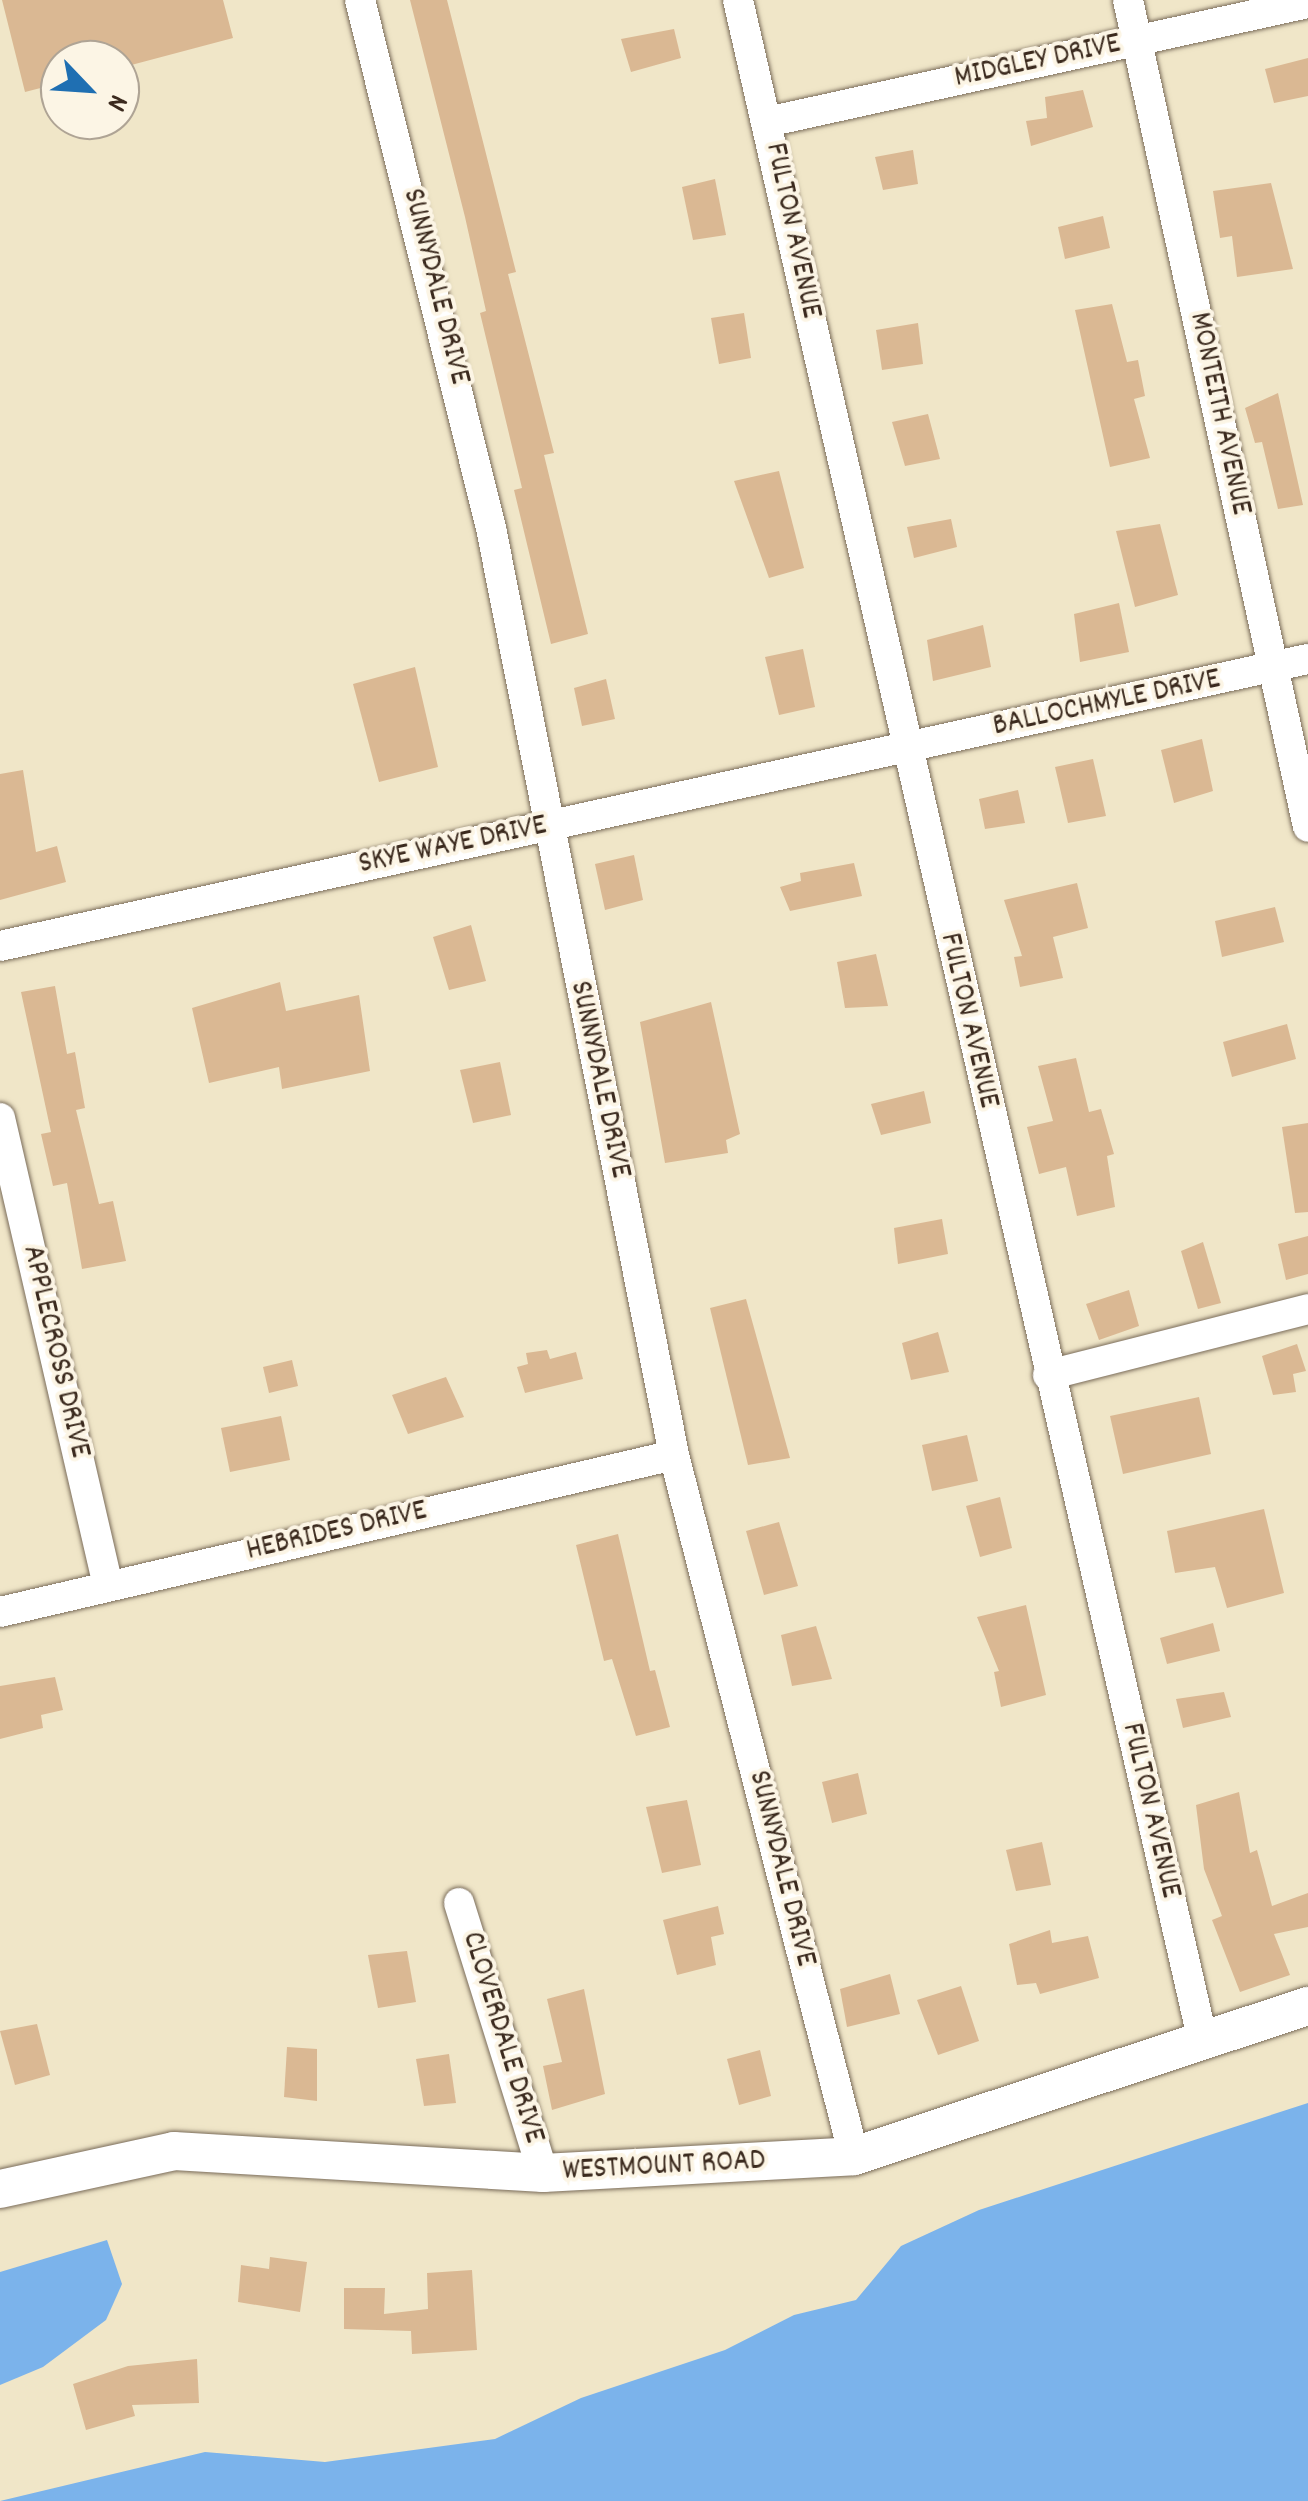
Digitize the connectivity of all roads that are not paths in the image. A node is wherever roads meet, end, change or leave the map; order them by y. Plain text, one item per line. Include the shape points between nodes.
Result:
1 (360, 0) edge
2 (738, 0) edge
3 (1128, 0) edge
4 (1308, 3) edge
5 (1137, 41) junction
6 (767, 122) junction
7 (1308, 659) edge
8 (1273, 669) junction
9 (906, 748) junction
10 (546, 826) junction
11 (1308, 827) edge
12 (0, 946) edge
13 (0, 1118) edge
14 (1308, 1309) edge
15 (1048, 1375) junction
16 (674, 1454) junction
17 (108, 1586) junction
18 (0, 1612) edge
19 (459, 1903) dead end
20 (1308, 2006) edge
21 (1203, 2041) junction
22 (854, 2156) junction
23 (543, 2173) junction
24 (0, 2188) edge

1 - 10 street, SUNNYDALE DRIVE via 486,509
2 - 6 street, FULTON AVENUE
3 - 5 street, MONTEITH AVENUE
4 - 5 street, MIDGLEY DRIVE
5 - 6 street, MIDGLEY DRIVE
5 - 8 street, MONTEITH AVENUE
6 - 9 street, FULTON AVENUE
7 - 8 street, BALLOCHMYLE DRIVE
8 - 9 street, BALLOCHMYLE DRIVE
8 - 11 street, MONTEITH AVENUE
9 - 10 street, SKYE WAYE DRIVE
9 - 15 street, FULTON AVENUE
10 - 12 street, SKYE WAYE DRIVE
10 - 16 street, SUNNYDALE DRIVE
13 - 17 street, APPLECROSS DRIVE
14 - 15 street
15 - 21 street, FULTON AVENUE
16 - 17 street, HEBRIDES DRIVE
16 - 22 street, SUNNYDALE DRIVE
17 - 18 street, HEBRIDES DRIVE
19 - 23 street, CLOVERDALE DRIVE
20 - 21 main road, WESTMOUNT ROAD
21 - 22 main road, WESTMOUNT ROAD
22 - 23 main road, WESTMOUNT ROAD
23 - 24 main road, WESTMOUNT ROAD via 174,2151

